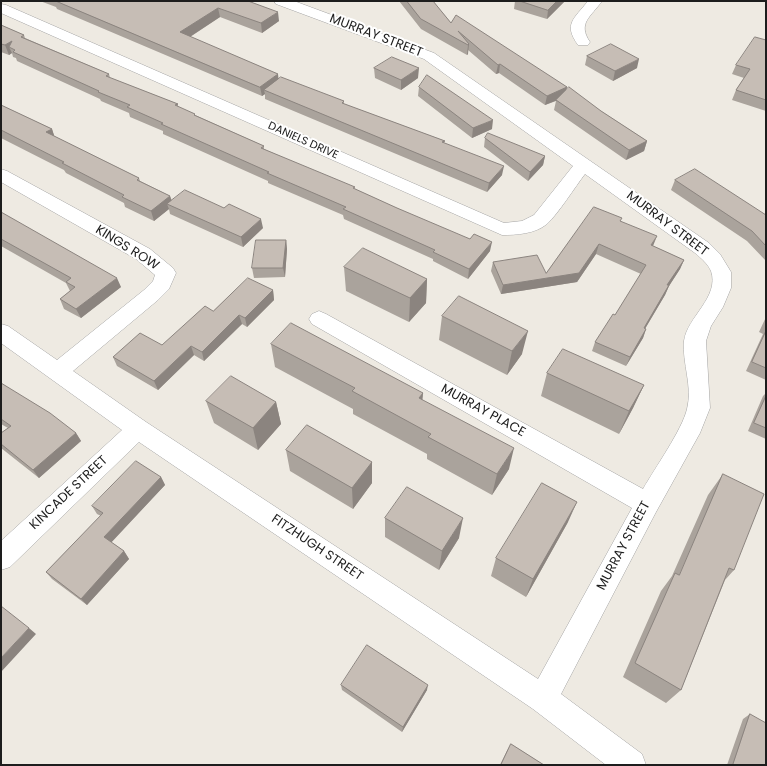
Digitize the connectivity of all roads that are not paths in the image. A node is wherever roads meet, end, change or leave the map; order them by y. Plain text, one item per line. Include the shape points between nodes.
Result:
1 (281, 1) edge
2 (595, 1) edge
3 (1, 8) edge
4 (583, 42) dead end
5 (584, 164) junction
6 (1, 175) edge
7 (319, 319) dead end
8 (1, 332) edge
9 (58, 371) junction
10 (138, 429) junction
11 (647, 504) junction
12 (1, 558) edge
13 (543, 699) junction
14 (631, 765) edge

1 - 5 street, MURRAY STREET via 361,23 429,56
2 - 4 street via 577,26 576,33
3 - 5 street, DANIELS DRIVE via 502,229 532,226 541,219
5 - 11 street, MURRAY STREET via 702,248 721,272 721,288 713,307 701,324 695,341 698,408 692,426
6 - 9 street, KINGS ROW via 143,254 166,273 162,284 151,295
7 - 11 street, MURRAY PLACE
8 - 9 street, FITZHUGH STREET
9 - 10 street, FITZHUGH STREET
10 - 12 street, KINCADE STREET
10 - 13 street, FITZHUGH STREET
11 - 13 street, MURRAY STREET
13 - 14 street, FITZHUGH STREET

